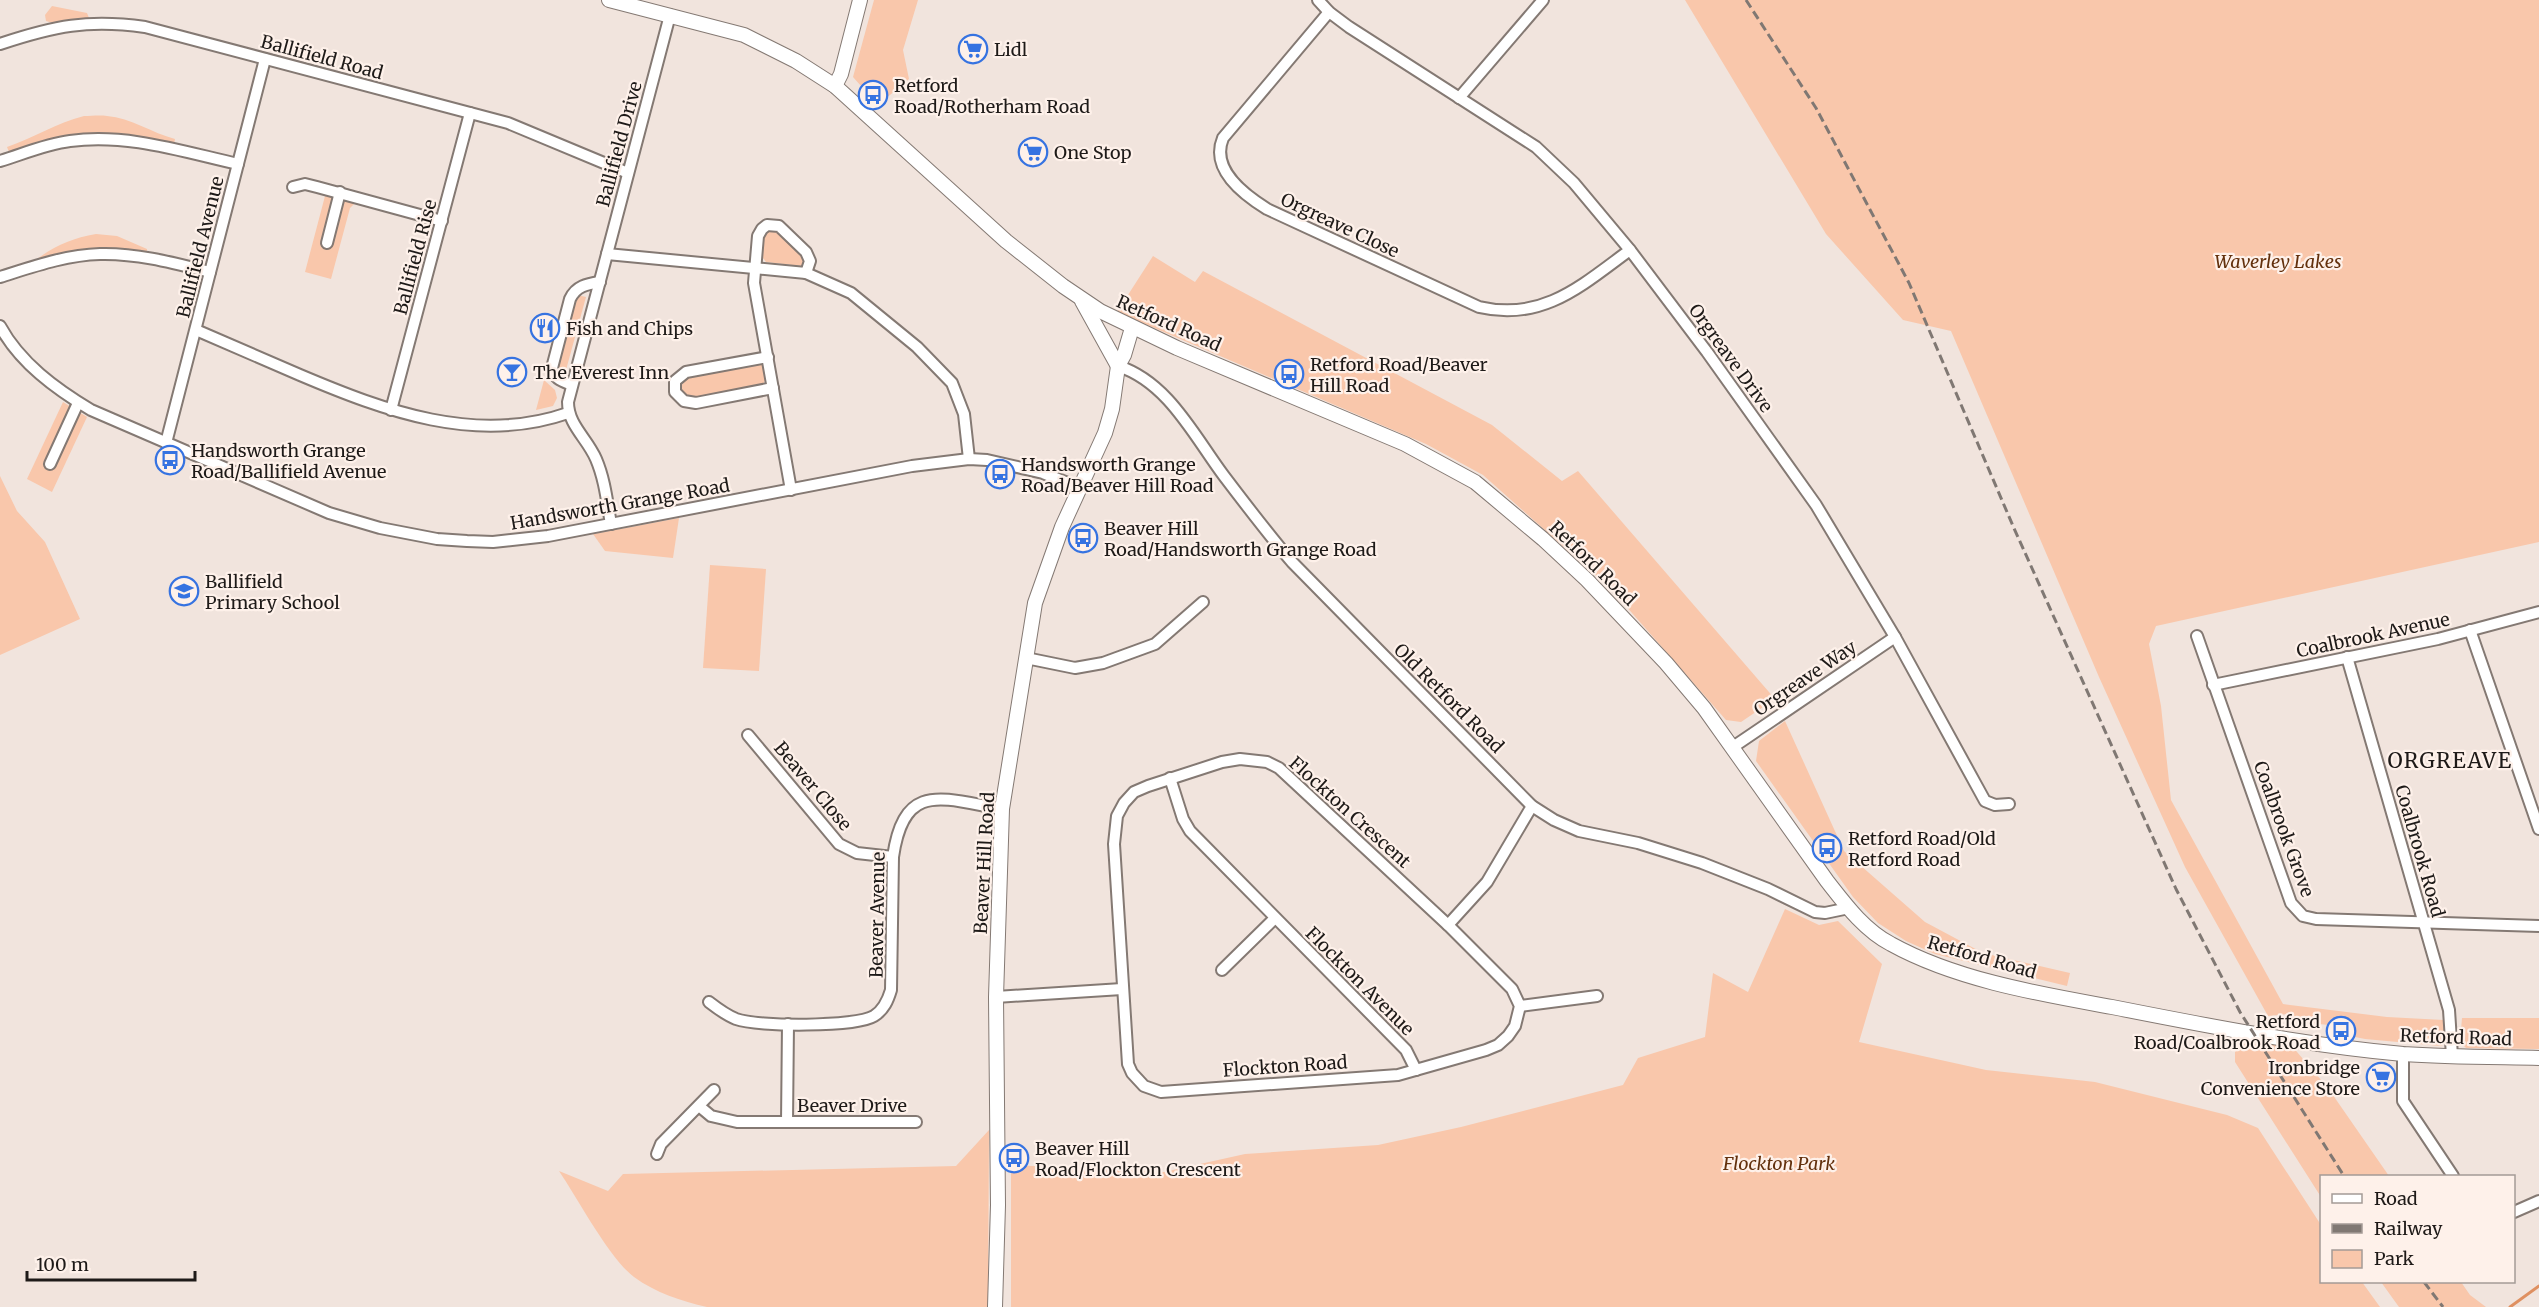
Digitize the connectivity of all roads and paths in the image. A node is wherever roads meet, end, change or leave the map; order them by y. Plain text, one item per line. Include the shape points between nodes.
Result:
1 (609, 0) edge
2 (860, 0) edge
3 (1544, 0) edge
4 (1321, 1) edge
5 (1329, 12) junction
6 (670, 15) junction
7 (0, 44) edge
8 (266, 59) junction
9 (835, 86) junction
10 (1459, 98) junction
11 (470, 113) junction
12 (0, 161) edge
13 (238, 164) junction
14 (628, 173) junction
15 (293, 187) dead end
16 (340, 192) junction
17 (442, 221) junction
18 (327, 243) dead end
19 (1630, 250) junction
20 (607, 254) junction
21 (755, 268) junction
22 (210, 272) junction
23 (806, 273) junction
24 (0, 278) edge
25 (600, 282) junction
26 (1081, 299) junction
27 (1115, 320) junction
28 (0, 326) edge
29 (1132, 328) junction
30 (196, 330) junction
31 (768, 357) junction
32 (1115, 361) junction
33 (572, 385) junction
34 (773, 388) junction
35 (78, 403) junction
36 (391, 410) junction
37 (568, 413) junction
38 (166, 443) junction
39 (969, 459) junction
40 (50, 464) dead end
41 (1080, 488) junction
42 (791, 490) junction
43 (611, 524) junction
44 (1203, 602) dead end
45 (2539, 612) edge
46 (2470, 630) junction
47 (2197, 636) dead end
48 (1895, 637) junction
49 (2347, 657) junction
50 (1026, 658) junction
51 (2213, 685) junction
52 (748, 735) dead end
53 (1733, 747) junction
54 (1170, 778) junction
55 (2009, 804) dead end
56 (1532, 806) junction
57 (1002, 809) junction
58 (2539, 829) edge
59 (893, 857) junction
60 (1849, 908) junction
61 (1275, 918) junction
62 (2423, 922) junction
63 (1448, 925) junction
64 (2539, 926) edge
65 (1222, 970) dead end
66 (1122, 988) junction
67 (1597, 996) dead end
68 (996, 997) junction
69 (709, 1002) dead end
70 (1520, 1006) junction
71 (788, 1024) junction
72 (2403, 1053) junction
73 (2452, 1056) junction
74 (2539, 1058) edge
75 (1416, 1070) junction
76 (714, 1090) dead end
77 (699, 1106) junction
78 (787, 1122) junction
79 (916, 1122) dead end
80 (657, 1154) dead end
81 (2452, 1175) edge
82 (2539, 1201) edge
83 (2515, 1212) edge
84 (995, 1307) edge

1 - 6 main road, Retford Road
2 - 9 main road
3 - 10 street
4 - 5 street, Orgreave Drive
5 - 10 street, Orgreave Drive
5 - 19 street, Orgreave Close via 1223,138 1219,148 1222,165 1249,198 1469,303 1495,311 1527,310 1564,297
6 - 9 main road, Retford Road via 744,35
6 - 14 street, Ballifield Drive
7 - 8 street, Ballifield Road via 61,26 100,22 145,27
8 - 11 street, Ballifield Road
8 - 13 street, Ballifield Avenue
9 - 26 main road, Retford Road via 996,233
10 - 19 street, Orgreave Drive via 1550,159
11 - 14 street, Ballifield Road via 537,133
11 - 17 street, Ballifield Rise
12 - 13 street via 59,143 100,140 146,144
13 - 22 street, Ballifield Avenue
14 - 20 street, Ballifield Drive
15 - 16 street via 305,184
16 - 17 street
16 - 18 street
17 - 36 street, Ballifield Rise
19 - 48 street, Orgreave Drive via 1797,478
20 - 21 street
20 - 25 street, Ballifield Drive
21 - 23 street
21 - 23 street via 758,236 762,229 773,225 806,252 810,261
21 - 31 street via 754,283
22 - 24 street via 140,257 99,254 62,259
22 - 30 street, Ballifield Avenue
23 - 39 street via 864,302 944,373 956,390 964,414
25 - 33 street, Ballifield Drive
25 - 33 street via 573,292 555,356 553,374
26 - 27 main road, Retford Road
26 - 32 main road
27 - 29 main road, Retford Road
27 - 32 main road, Beaver Hill Road
28 - 35 street, Handsworth Grange Road via 35,370
29 - 32 main road, Beaver Hill Road via 1124,355
29 - 53 main road, Retford Road via 1405,444 1475,482 1587,579 1666,663
30 - 36 street
30 - 38 street, Ballifield Avenue
31 - 34 street
31 - 34 street via 686,372 675,381 675,392 684,401 696,403
32 - 41 main road, Beaver Hill Road via 1112,409
32 - 56 street, Old Retford Road via 1135,371 1160,392 1292,562
33 - 37 street, Ballifield Drive
34 - 42 street
35 - 38 street, Handsworth Grange Road
35 - 40 street
36 - 37 street via 467,426 521,423
37 - 43 street via 597,460
38 - 43 street, Handsworth Grange Road via 330,513 408,534 493,542
39 - 41 street, Handsworth Grange Road via 1015,465
39 - 42 street, Handsworth Grange Road
41 - 50 main road, Beaver Hill Road via 1042,579
42 - 43 street, Handsworth Grange Road
44 - 50 street via 1155,644 1103,663 1075,668
45 - 46 street, Coalbrook Avenue
46 - 49 street, Coalbrook Avenue
46 - 58 street
47 - 51 street, Coalbrook Grove
48 - 53 street, Orgreave Way
48 - 55 street, Orgreave Drive via 1985,801
49 - 51 street, Coalbrook Avenue
49 - 62 street, Coalbrook Road
50 - 57 main road, Beaver Hill Road
51 - 62 street, Coalbrook Grove via 2291,903 2297,910 2308,919
52 - 59 street, Beaver Close via 839,844 857,853
53 - 60 main road, Retford Road
54 - 61 street, Flockton Avenue via 1190,831
54 - 63 street, Flockton Crescent via 1231,760 1267,762 1289,776
54 - 66 street, Flockton Crescent via 1134,792 1117,816 1114,843
56 - 60 street, Old Retford Road via 1580,831 1638,843 1702,863 1815,912
56 - 63 street via 1487,882
57 - 59 street, Beaver Avenue via 925,800 905,815
57 - 68 main road, Beaver Hill Road
59 - 71 street, Beaver Avenue via 891,990 883,1009 865,1020
60 - 72 main road, Retford Road via 1890,944 1943,968 1978,978 2216,1027
61 - 65 street
61 - 75 street, Flockton Avenue via 1406,1050
62 - 64 street, Coalbrook Grove
62 - 73 street, Coalbrook Road via 2449,1011
63 - 70 street via 1512,989
66 - 68 street
66 - 75 street, Flockton Road via 1128,1064 1137,1080 1152,1090 1398,1075
67 - 70 street
68 - 84 main road, Beaver Hill Road
69 - 71 street, Beaver Avenue via 738,1020
70 - 75 street, Flockton Road via 1515,1026 1498,1045
71 - 78 street, Beaver Drive
72 - 73 main road, Retford Road
72 - 81 street via 2403,1101
73 - 74 main road, Retford Road
76 - 77 street
77 - 78 street, Beaver Drive via 723,1120
77 - 80 street via 660,1144
78 - 79 street, Beaver Drive
82 - 83 street

